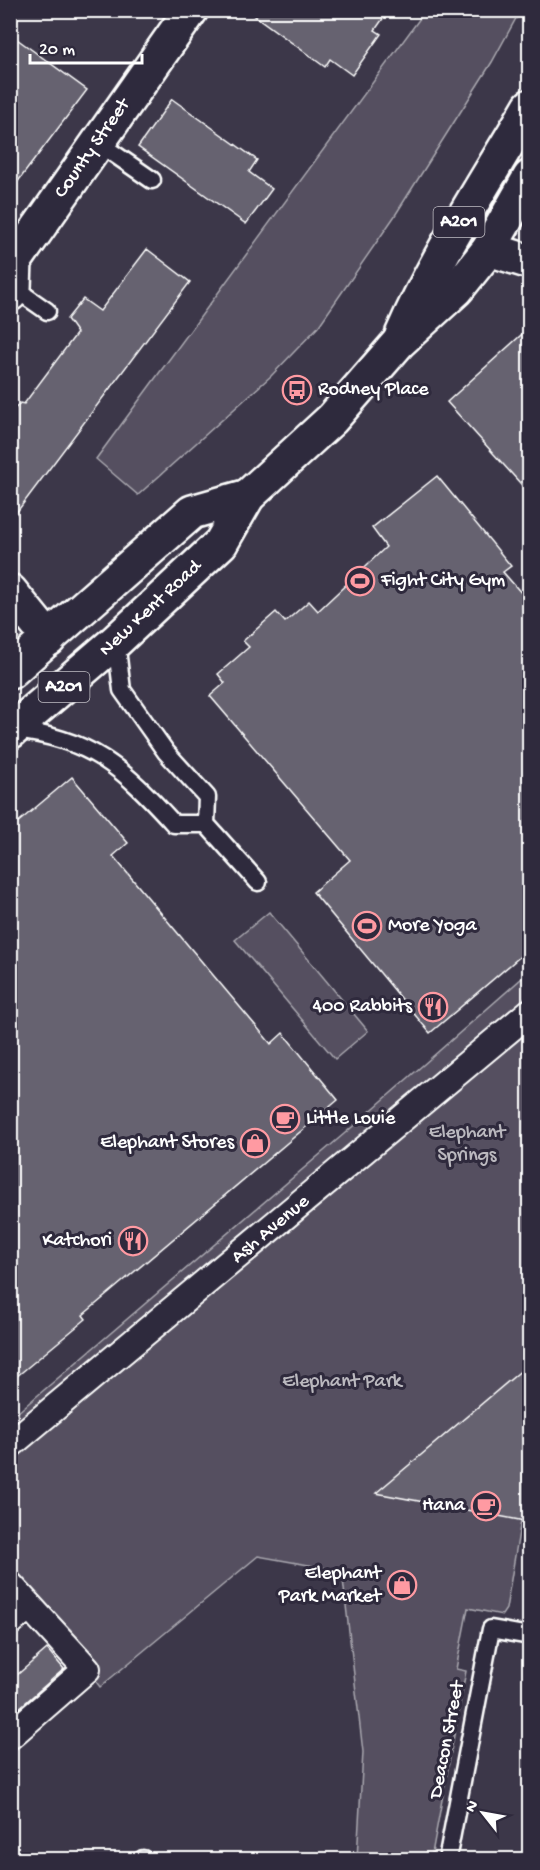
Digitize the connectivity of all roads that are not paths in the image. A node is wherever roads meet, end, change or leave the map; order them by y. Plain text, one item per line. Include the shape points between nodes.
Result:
1 (191, 10) edge
2 (530, 106) edge
3 (97, 142) junction
4 (530, 177) edge
5 (152, 180) dead end
6 (489, 249) junction
7 (530, 262) edge
8 (12, 291) edge
9 (47, 311) dead end
10 (399, 342) junction
11 (248, 496) junction
12 (10, 591) edge
13 (49, 639) junction
14 (116, 641) junction
15 (10, 672) edge
16 (12, 731) edge
17 (206, 824) junction
18 (258, 882) dead end
19 (530, 1012) edge
20 (10, 1445) edge
21 (10, 1585) edge
22 (20, 1614) edge
23 (530, 1636) edge
24 (10, 1736) edge
25 (447, 1860) edge

1 - 3 main road, County Street
2 - 10 main road, New Kent Road / A201 via 422,288
3 - 5 lane
3 - 8 main road, County Street via 15,261
4 - 6 main road, New Kent Road / A201
6 - 7 main road
6 - 10 main road, New Kent Road / A201 via 457,289
8 - 9 lane
10 - 11 main road, New Kent Road / A201 via 332,419
11 - 13 main road, New Kent Road / A201 via 192,512
11 - 14 main road, New Kent Road / A201 via 221,543
12 - 13 main road
13 - 15 main road, New Kent Road / A201
14 - 16 main road, New Kent Road / A201
14 - 17 lane via 122,690 166,752 207,797
16 - 17 lane via 46,734 80,744 134,780 174,824
17 - 18 lane
19 - 20 street, Ash Avenue
21 - 22 street
22 - 24 street via 87,1669
23 - 25 lane, Deacon Street via 491,1629

